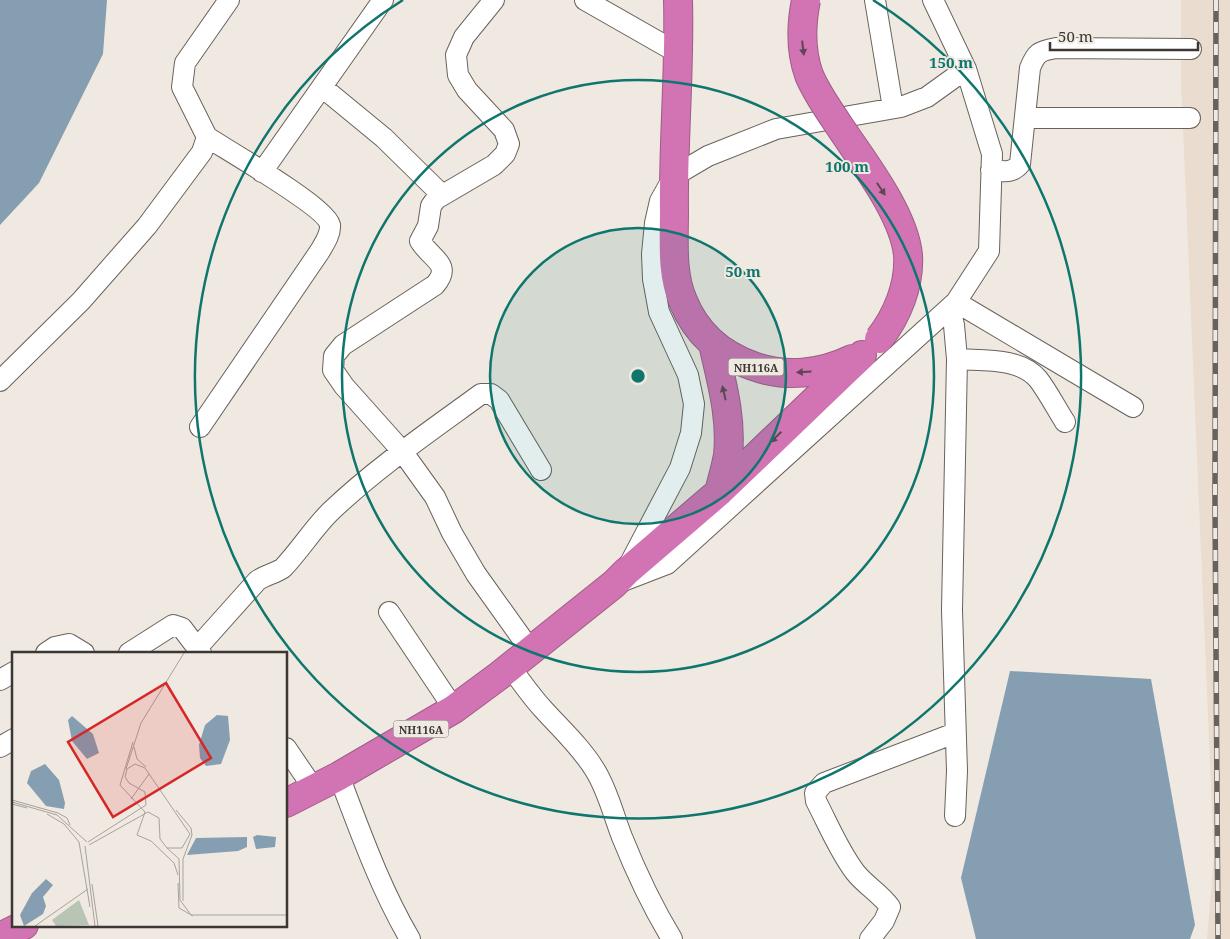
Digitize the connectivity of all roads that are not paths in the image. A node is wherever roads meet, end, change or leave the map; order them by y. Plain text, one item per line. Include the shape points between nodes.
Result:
1 (229, 0) edge
2 (383, 0) edge
3 (494, 0) edge
4 (585, 0) edge
5 (678, 0) edge
6 (806, 0) edge
7 (875, 0) edge
8 (933, 0) edge
9 (1191, 49) dead end
10 (678, 53) junction
11 (966, 69) junction
12 (322, 87) junction
13 (893, 108) junction
14 (1025, 118) junction
15 (1190, 118) dead end
16 (207, 137) junction
17 (991, 170) junction
18 (262, 172) junction
19 (674, 176) junction
20 (442, 194) junction
21 (953, 305) junction
22 (712, 344) junction
23 (870, 347) junction
24 (957, 359) junction
25 (0, 381) edge
26 (1133, 407) dead end
27 (1065, 422) dead end
28 (200, 427) dead end
29 (402, 451) junction
30 (541, 470) dead end
31 (719, 492) junction
32 (620, 578) junction
33 (390, 612) dead end
34 (199, 650) edge
35 (48, 652) edge
36 (82, 652) edge
37 (131, 652) edge
38 (521, 659) junction
39 (12, 673) edge
40 (0, 680) edge
41 (454, 709) junction
42 (955, 733) junction
43 (12, 740) edge
44 (0, 746) edge
45 (288, 751) edge
46 (340, 776) junction
47 (314, 789) junction
48 (288, 802) edge
49 (955, 816) dead end
50 (22, 926) edge
51 (0, 937) edge
52 (410, 939) edge
53 (672, 939) edge
54 (870, 939) edge

1 - 16 street via 185,63 182,87
2 - 12 street
3 - 20 street via 460,46 456,55 458,75 467,90 504,130 509,144 494,165
4 - 10 street
5 - 10 highway, NH116A
6 -> 23 highway, NH116A, bridge via 802,49 809,76 887,198 908,254 900,304 890,325
7 - 13 street
8 - 11 street
9 - 14 street via 1043,50 1035,56 1030,68
10 - 19 highway, NH116A
11 - 13 street via 927,97
11 - 17 street via 992,154
12 - 18 street
12 - 20 street via 384,138
13 - 19 street via 776,129 708,156
14 - 15 street
14 - 17 street via 1020,164 1010,172
16 - 18 street
16 - 25 street via 202,152 147,226 81,301
17 - 21 street via 989,251
18 - 28 street via 323,214 330,225 328,236
19 - 22 highway, NH116A via 674,272 689,315
19 - 32 street via 660,201 655,223 653,279 660,312 688,375 694,404 691,433 680,468
20 - 29 street via 431,206 428,226 420,241 442,266 441,278 343,345 334,356 333,370 344,386
21 - 24 street
21 - 26 street
21 - 32 street via 667,564
23 -> 22 highway, NH116A via 826,369 780,372 738,361
31 -> 22 highway, NH116A via 728,455 728,430 726,399
23 -> 31 highway, NH116A
24 - 27 street via 1007,363 1023,368 1037,378
24 - 42 street via 952,610
29 - 30 street via 481,394 491,394 499,400
29 - 34 street via 329,514 283,568 263,576
29 - 38 street via 435,497
31 - 32 highway, NH116A
32 - 38 highway, NH116A
33 - 41 street
34 - 37 street via 182,628 173,625
35 - 36 street via 69,644
38 - 41 highway, NH116A
38 - 53 street via 542,709 572,739 595,769 610,799 638,876
39 - 40 street
41 - 46 highway, NH116A
42 - 49 street
42 - 54 street via 824,783 816,793 816,801 855,872 890,908
43 - 44 street
45 - 47 street
46 - 47 highway, NH116A
46 - 52 street via 398,920
47 - 48 highway, NH116A
50 - 51 highway

